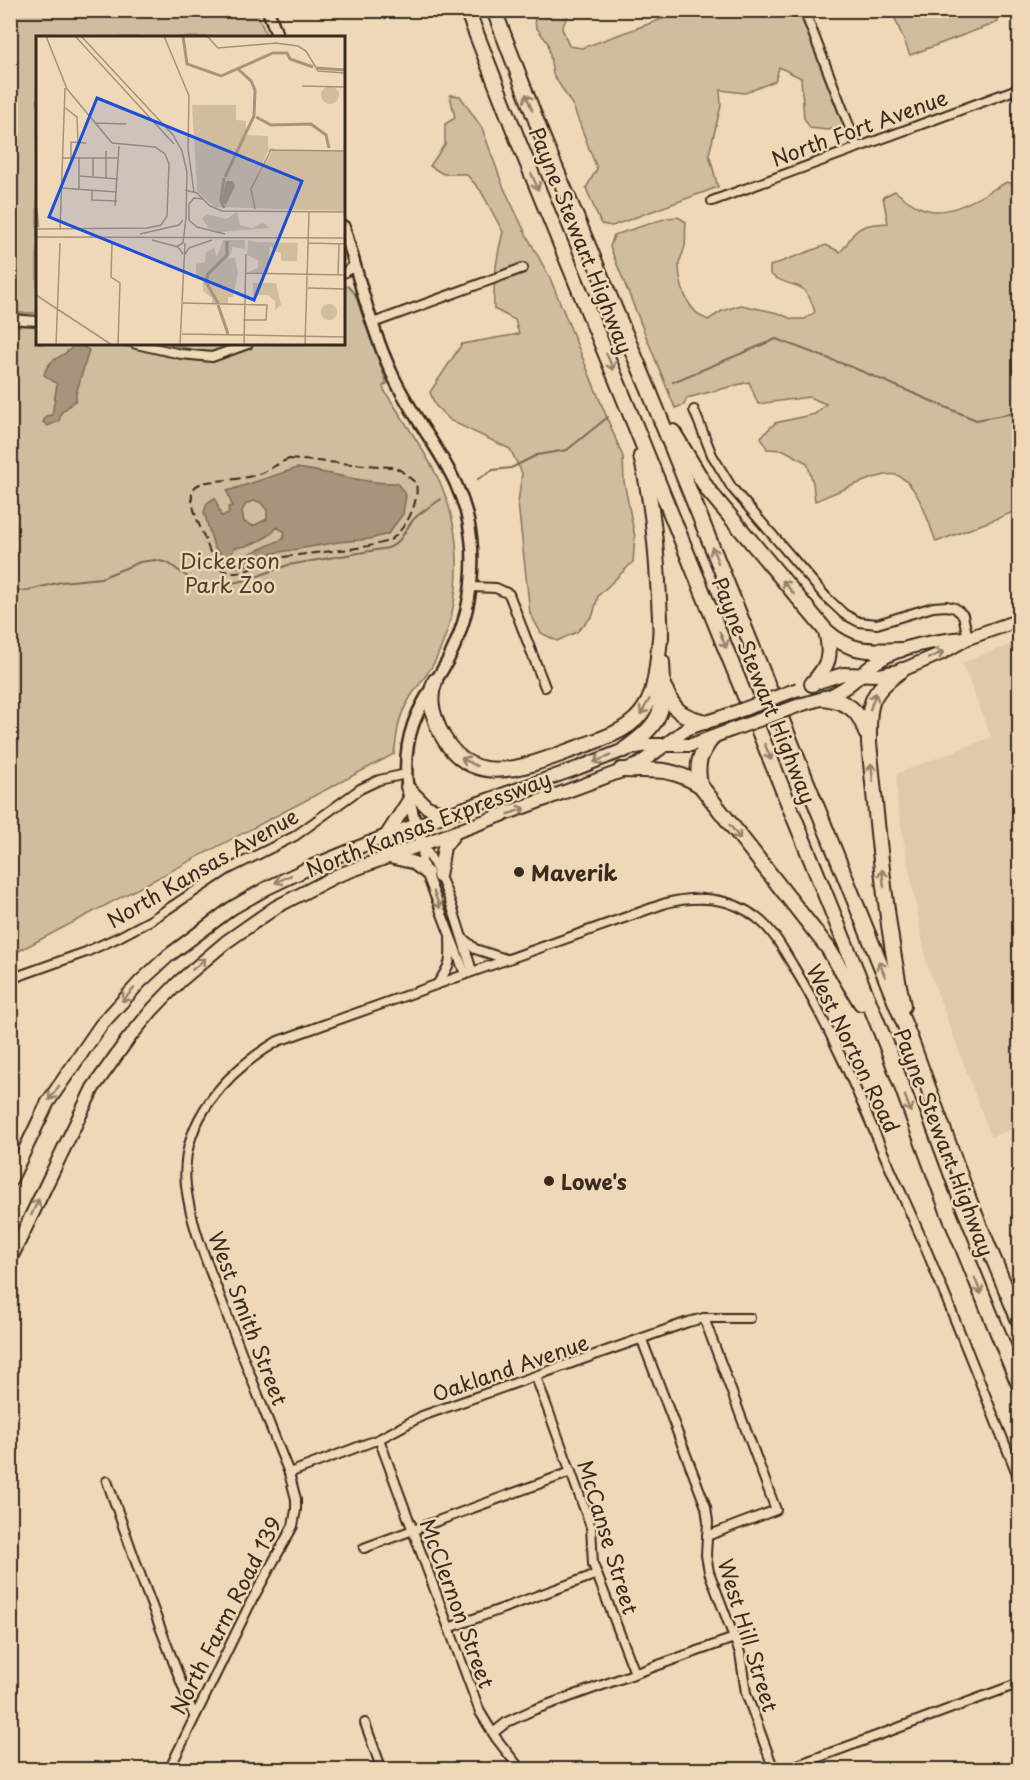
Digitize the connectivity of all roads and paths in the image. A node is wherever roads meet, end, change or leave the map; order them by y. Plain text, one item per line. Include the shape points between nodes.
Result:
1 (268, 10) edge
2 (467, 10) edge
3 (494, 10) edge
4 (804, 10) edge
5 (277, 36) edge
6 (1020, 88) edge
7 (857, 147) junction
8 (712, 201) dead end
9 (345, 230) edge
10 (355, 265) junction
11 (523, 268) dead end
12 (345, 272) edge
13 (10, 319) edge
14 (36, 321) edge
15 (373, 323) junction
16 (140, 345) edge
17 (245, 345) edge
18 (648, 388) junction
19 (628, 408) junction
20 (694, 410) dead end
21 (472, 586) junction
22 (1020, 620) edge
23 (661, 630) junction
24 (826, 631) junction
25 (968, 638) junction
26 (900, 650) junction
27 (902, 670) junction
28 (862, 675) junction
29 (435, 681) junction
30 (812, 684) junction
31 (545, 687) dead end
32 (664, 687) junction
33 (824, 698) junction
34 (705, 722) junction
35 (712, 738) junction
36 (869, 744) junction
37 (666, 745) junction
38 (624, 750) junction
39 (621, 771) junction
40 (406, 774) junction
41 (700, 785) junction
42 (407, 787) junction
43 (409, 801) junction
44 (449, 814) junction
45 (416, 826) junction
46 (454, 834) junction
47 (386, 836) junction
48 (423, 845) junction
49 (388, 857) junction
50 (433, 875) junction
51 (450, 931) junction
52 (463, 938) junction
53 (506, 959) junction
54 (468, 973) junction
55 (10, 979) edge
56 (437, 984) junction
57 (912, 1043) junction
58 (888, 1049) junction
59 (10, 1181) edge
60 (10, 1260) edge
61 (704, 1318) junction
62 (750, 1318) dead end
63 (1020, 1323) edge
64 (642, 1340) junction
65 (536, 1377) junction
66 (1020, 1387) edge
67 (379, 1439) junction
68 (571, 1472) junction
69 (289, 1473) junction
70 (107, 1481) dead end
71 (1020, 1481) edge
72 (412, 1531) junction
73 (707, 1536) junction
74 (364, 1548) dead end
75 (597, 1574) junction
76 (449, 1628) junction
77 (734, 1638) junction
78 (635, 1673) junction
79 (1020, 1683) edge
80 (194, 1716) junction
81 (365, 1723) dead end
82 (493, 1733) junction
83 (169, 1770) edge
84 (382, 1770) edge
85 (521, 1770) edge
86 (774, 1770) edge
87 (784, 1770) edge

1 - 5 main road
2 -> 19 highway, Payne Stewart Highway
18 -> 3 highway, Payne Stewart Highway via 542,136
4 - 7 street
6 - 7 street, North Fort Avenue
7 - 8 street, North Fort Avenue
9 - 10 main road
10 - 12 street
10 - 15 main road
11 - 15 street
13 - 14 street
15 - 21 main road via 395,379 446,460 462,496 471,537
16 - 17 street via 212,357
24 -> 18 highway via 708,490
57 -> 18 highway, Payne Stewart Highway
19 - 23 highway via 651,501
19 -> 58 highway, Payne Stewart Highway
20 - 25 street via 712,454 732,488 844,614 859,622 877,624 933,607 951,607 963,615
21 - 29 main road via 459,636
21 - 31 street via 510,594
22 - 25 main road, North Kansas Expressway
23 -> 29 highway via 652,691 648,704 634,721 608,736 511,770 478,767 453,752 431,708
23 - 32 highway
24 - 26 highway via 858,650
24 - 30 highway via 828,662
25 - 26 main road, North Kansas Expressway via 936,640
27 -> 25 main road, North Kansas Expressway
26 - 28 main road, North Kansas Expressway
27 - 28 main road, North Kansas Expressway
36 -> 27 highway via 873,697
28 - 30 main road, North Kansas Expressway via 833,676
28 - 33 main road, North Kansas Expressway via 841,692
29 - 40 main road via 412,726
30 - 34 main road, North Kansas Expressway, bridge
32 - 34 highway via 676,710
32 - 38 highway via 655,722
33 - 35 main road, North Kansas Expressway, bridge
33 - 36 highway via 854,709 864,724
34 - 37 main road, North Kansas Expressway
35 - 37 main road, North Kansas Expressway via 685,746
35 - 41 highway via 699,759
57 -> 36 highway via 891,946
37 - 38 main road, North Kansas Expressway
37 - 39 main road, North Kansas Expressway via 647,760
38 -> 44 main road, North Kansas Expressway
39 - 41 highway via 674,771
46 -> 39 main road, North Kansas Expressway
40 - 42 main road
40 - 55 street, North Kansas Avenue via 366,786 295,836 227,870 135,929 86,952
41 -> 58 highway via 828,948
42 - 43 main road
42 - 44 main road via 427,807
43 - 45 main road
43 - 47 main road
44 - 45 main road, North Kansas Expressway
45 - 47 main road, North Kansas Expressway
45 - 48 main road
46 - 48 main road, North Kansas Expressway
46 - 50 main road
47 -> 59 main road, North Kansas Expressway via 282,880 215,919 140,982 113,1011 48,1102
48 - 49 main road, North Kansas Expressway
48 - 50 street via 431,858
48 - 50 street via 422,862
49 - 50 main road via 412,862
60 -> 49 main road, North Kansas Expressway via 93,1088 153,1009 180,981 267,912 305,890
50 -> 51 street
50 - 52 street
51 - 54 street
51 - 56 street via 451,960
52 - 53 street via 475,949
52 - 54 street
53 - 54 street, West Norton Road
53 - 71 street, West Norton Road via 683,899 723,901 757,917 784,951 841,1054 926,1248
54 - 56 street, West Norton Road
56 - 69 street, West Smith Street via 278,1041 255,1055 223,1083 202,1113 190,1143 186,1174 191,1212
57 - 63 highway, Payne Stewart Highway via 969,1200
58 -> 66 highway, Payne Stewart Highway via 948,1211
61 - 62 street, Oakland Avenue
61 - 64 street, Oakland Avenue
61 - 73 street via 776,1510
64 - 65 street, Oakland Avenue
64 - 73 street, West Hill Street via 704,1500
65 - 67 street, Oakland Avenue via 422,1416
65 - 68 street, McCanse Street
67 - 69 street, Oakland Avenue
67 - 72 street, McClernon Street
68 - 72 street
68 - 75 street, McCanse Street via 591,1527
69 - 80 street, North Farm Road 139 via 296,1499 293,1526
70 - 80 street
72 - 74 street
72 - 76 street, McClernon Street
73 - 77 street, West Hill Street via 709,1572
75 - 76 street
75 - 78 street, McCanse Street
76 - 82 street, McClernon Street via 480,1712
77 - 78 street
77 - 86 street, West Hill Street via 746,1694
78 - 82 street via 533,1710
79 - 87 street
80 - 83 street, North Farm Road 139
81 - 84 street
82 - 85 street, McClernon Street

